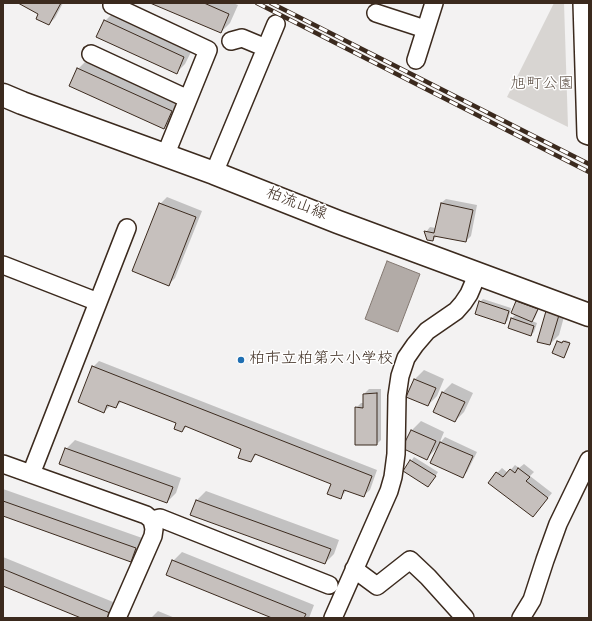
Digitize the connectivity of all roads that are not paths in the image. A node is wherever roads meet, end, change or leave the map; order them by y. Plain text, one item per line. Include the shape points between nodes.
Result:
1 (434, 3) edge
2 (582, 3) edge
3 (112, 4) dead end
4 (376, 13) dead end
5 (276, 24) dead end
6 (425, 29) junction
7 (231, 41) dead end
8 (266, 48) junction
9 (91, 54) dead end
10 (416, 60) dead end
11 (3, 95) edge
12 (188, 99) junction
13 (589, 136) edge
14 (165, 156) junction
15 (214, 174) junction
16 (127, 228) dead end
17 (3, 265) edge
18 (478, 273) junction
19 (98, 302) junction
20 (589, 314) edge
21 (589, 460) edge
22 (3, 464) edge
23 (31, 474) junction
24 (152, 520) junction
25 (354, 569) junction
26 (329, 585) dead end
27 (117, 618) edge
28 (333, 618) edge
29 (465, 618) edge
30 (521, 618) edge

1 - 6 street
2 - 13 street via 586,135
3 - 12 street via 208,50
4 - 6 street
5 - 8 street
6 - 10 street
7 - 8 street via 242,38
8 - 15 street
9 - 12 street
11 - 14 main road, 柏流山線
12 - 14 street
14 - 15 main road, 柏流山線
15 - 18 main road, 柏流山線
16 - 19 street
17 - 19 street
18 - 20 main road, 柏流山線
18 - 25 street via 463,303 456,311 427,331 406,358 397,396 393,476 383,508
19 - 23 street
21 - 30 street via 558,524 532,600
22 - 23 street
23 - 24 street
24 - 26 street via 160,518
24 - 27 street via 153,536
25 - 28 street
25 - 29 street via 377,586 410,560

